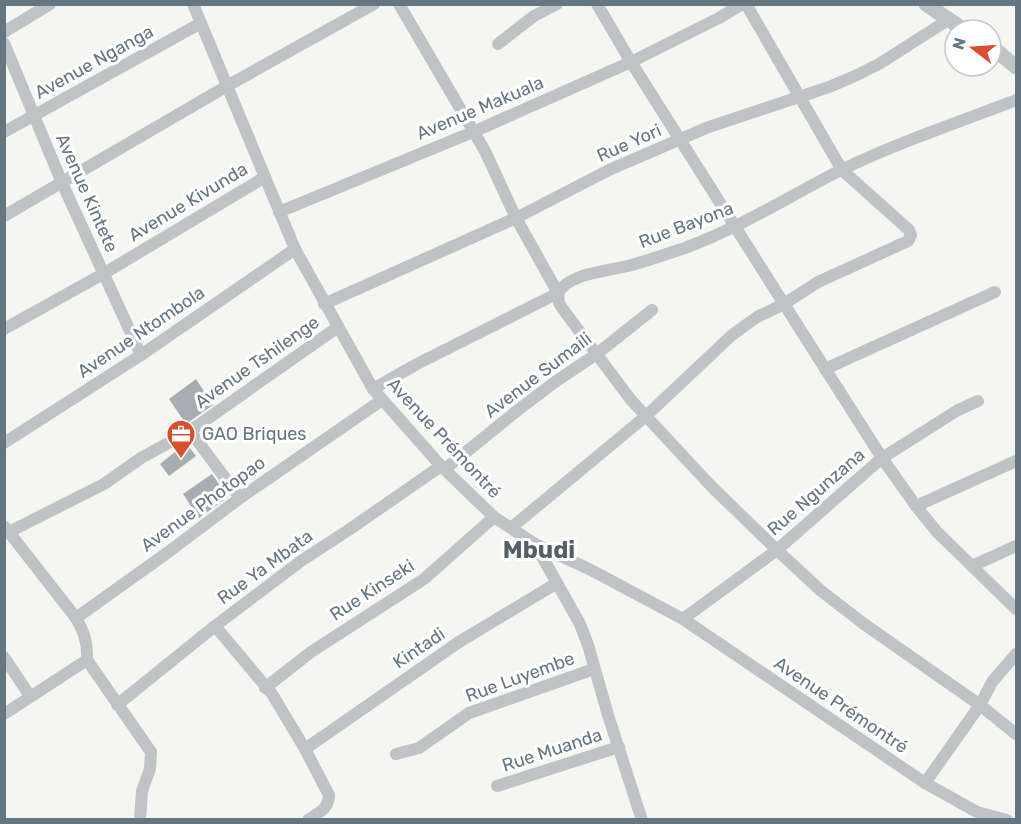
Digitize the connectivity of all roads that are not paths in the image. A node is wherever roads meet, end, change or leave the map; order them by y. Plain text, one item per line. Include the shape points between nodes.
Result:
1 (50, 4) edge
2 (193, 4) edge
3 (374, 4) edge
4 (399, 4) edge
5 (557, 4) edge
6 (597, 4) edge
7 (744, 4) edge
8 (926, 4) edge
9 (945, 18) edge
10 (201, 23) junction
11 (943, 23) edge
12 (4, 32) edge
13 (4, 43) edge
14 (498, 44) dead end
15 (1003, 55) edge
16 (631, 62) junction
17 (1017, 66) edge
18 (227, 86) junction
19 (800, 96) junction
20 (1017, 100) edge
21 (34, 116) junction
22 (4, 132) edge
23 (474, 132) junction
24 (681, 139) junction
25 (842, 170) junction
26 (265, 177) junction
27 (62, 183) junction
28 (279, 212) junction
29 (4, 216) edge
30 (516, 218) junction
31 (734, 227) junction
32 (295, 249) junction
33 (103, 274) junction
34 (995, 292) dead end
35 (558, 293) junction
36 (324, 304) junction
37 (784, 304) junction
38 (652, 310) dead end
39 (338, 327) junction
40 (4, 329) edge
41 (598, 354) junction
42 (141, 356) junction
43 (825, 369) junction
44 (373, 388) junction
45 (382, 400) junction
46 (978, 400) dead end
47 (646, 416) junction
48 (190, 431) junction
49 (4, 443) edge
50 (882, 458) junction
51 (1017, 461) edge
52 (443, 467) junction
53 (240, 498) junction
54 (916, 506) junction
55 (494, 517) junction
56 (511, 528) junction
57 (7, 529) edge
58 (535, 544) junction
59 (1017, 546) edge
60 (777, 550) junction
61 (972, 566) junction
62 (557, 583) junction
63 (1017, 609) edge
64 (76, 618) junction
65 (683, 619) junction
66 (215, 626) junction
67 (1017, 654) edge
68 (4, 657) edge
69 (87, 660) junction
70 (594, 669) junction
71 (265, 688) junction
72 (30, 696) junction
73 (117, 705) junction
74 (980, 705) junction
75 (4, 714) edge
76 (1017, 734) edge
77 (618, 747) junction
78 (306, 749) junction
79 (396, 754) dead end
80 (925, 783) junction
81 (497, 786) dead end
82 (140, 819) edge
83 (308, 819) edge
84 (642, 819) edge
85 (1007, 819) edge

1 - 12 street
2 - 10 street, Avenue Prémontré
3 - 18 street
4 - 23 street
5 - 14 street
6 - 16 street
7 - 16 street, Avenue Makuala
7 - 19 street
8 - 9 street
10 - 18 street, Avenue Prémontré
10 - 21 street, Avenue Nganga
11 - 19 street, Rue Yori via 879,64
13 - 21 street, Avenue Kintete
15 - 17 street
16 - 23 street, Avenue Makuala
16 - 24 street
18 - 26 street, Avenue Prémontré
18 - 27 street
19 - 24 street, Rue Yori
19 - 25 street
20 - 25 street, Rue Bayona
21 - 22 street, Avenue Nganga
21 - 27 street, Avenue Kintete
23 - 28 street, Avenue Makuala
23 - 30 street
24 - 30 street, Rue Yori via 609,170
24 - 31 street
25 - 31 street, Rue Bayona
25 - 37 street via 909,230 910,240 818,282
26 - 28 street, Avenue Prémontré
26 - 33 street, Avenue Kivunda
27 - 29 street
27 - 33 street, Avenue Kintete
28 - 32 street, Avenue Prémontré
30 - 35 street
30 - 36 street, Rue Yori
31 - 35 street, Rue Bayona via 674,251 580,278
31 - 37 street
32 - 36 street, Avenue Prémontré
32 - 42 street, Avenue Ntombola
33 - 40 street, Avenue Kivunda
33 - 42 street, Avenue Kintete
34 - 43 street
35 - 41 street via 562,308
35 - 44 street, Rue Bayona
36 - 39 street, Avenue Prémontré
37 - 43 street
37 - 47 street via 732,335
38 - 41 street, Avenue Sumaili
39 - 44 street, Avenue Prémontré
39 - 48 street, Avenue Tshilenge
41 - 47 street
41 - 52 street, Avenue Sumaili
42 - 49 street, Avenue Ntombola
43 - 50 street
44 - 45 street, Avenue Prémontré
45 - 52 street, Avenue Prémontré
45 - 53 street, Avenue Photopao
46 - 50 street, Rue Ngunzana
47 - 56 street
47 - 60 street
48 - 53 street
48 - 57 street, Avenue Tshilenge via 104,484
50 - 54 street
50 - 60 street, Rue Ngunzana
51 - 54 street
52 - 55 street, Avenue Prémontré
52 - 66 street, Rue Ya Mbata via 301,561
53 - 64 street, Avenue Photopao
54 - 61 street
55 - 56 street, Avenue Prémontré
55 - 71 street, Rue Kinseki via 424,579 329,640
56 - 58 street, Avenue Prémontré
57 - 64 street
58 - 62 street
58 - 65 street, Avenue Prémontré
59 - 61 street
60 - 65 street, Rue Ngunzana
60 - 74 street via 864,624
61 - 63 street
62 - 70 street via 580,624
62 - 78 street, Kintadi via 459,642
64 - 69 street via 85,633
65 - 80 street, Avenue Prémontré
66 - 71 street
66 - 73 street, Rue Ya Mbata
67 - 74 street
68 - 72 street
69 - 72 street
69 - 73 street
70 - 77 street
70 - 79 street, Rue Luyembe via 469,713 419,748
71 - 78 street
72 - 75 street
73 - 82 street via 152,758 142,791
74 - 76 street
74 - 80 street
77 - 81 street, Rue Muanda
77 - 84 street
78 - 83 street via 329,798 326,808
80 - 85 street, Avenue Prémontré via 977,812

